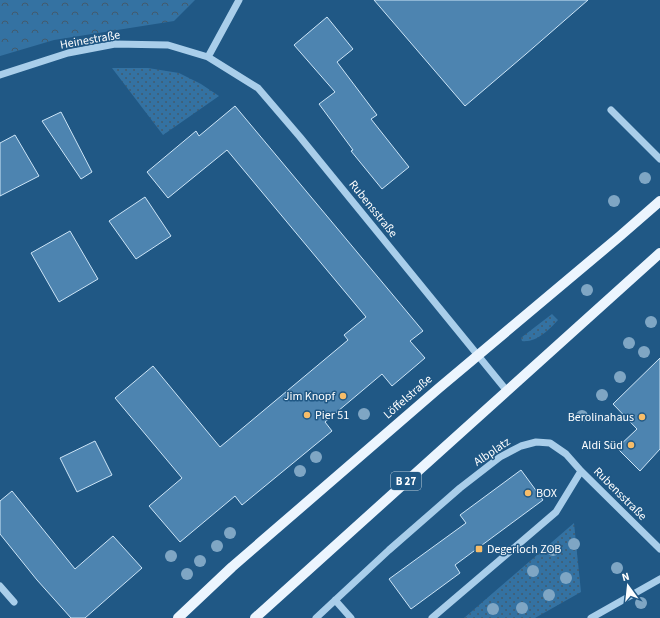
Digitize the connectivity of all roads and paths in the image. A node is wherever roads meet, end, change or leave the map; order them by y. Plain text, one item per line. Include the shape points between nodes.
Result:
1 (239, 0) edge
2 (208, 57) junction
3 (0, 75) edge
4 (610, 110) dead end
5 (660, 159) edge
6 (660, 201) edge
7 (660, 253) edge
8 (477, 356) junction
9 (507, 391) junction
10 (581, 471) junction
11 (660, 549) edge
12 (660, 579) edge
13 (0, 586) edge
14 (334, 600) junction
15 (14, 602) dead end
16 (178, 618) edge
17 (255, 618) edge
18 (316, 618) edge
19 (351, 618) edge
20 (432, 618) edge
21 (591, 618) edge

1 - 2 street
2 - 3 street, Heinestraße via 168,45 115,44 68,53
2 - 8 street, Rubensstraße via 258,88 300,136
4 - 5 street
6 - 8 main road, Löffelstraße
7 - 9 main road, B 27
8 - 9 street, Rubensstraße
8 - 16 main road, Löffelstraße via 232,567
9 - 17 main road, B 27
10 - 11 street, Rubensstraße
10 - 14 street, Albplatz via 566,454 550,443 536,442 521,446 500,457 460,488
10 - 20 street via 556,512
12 - 21 street
13 - 15 street
14 - 18 street, Albplatz
14 - 19 street

